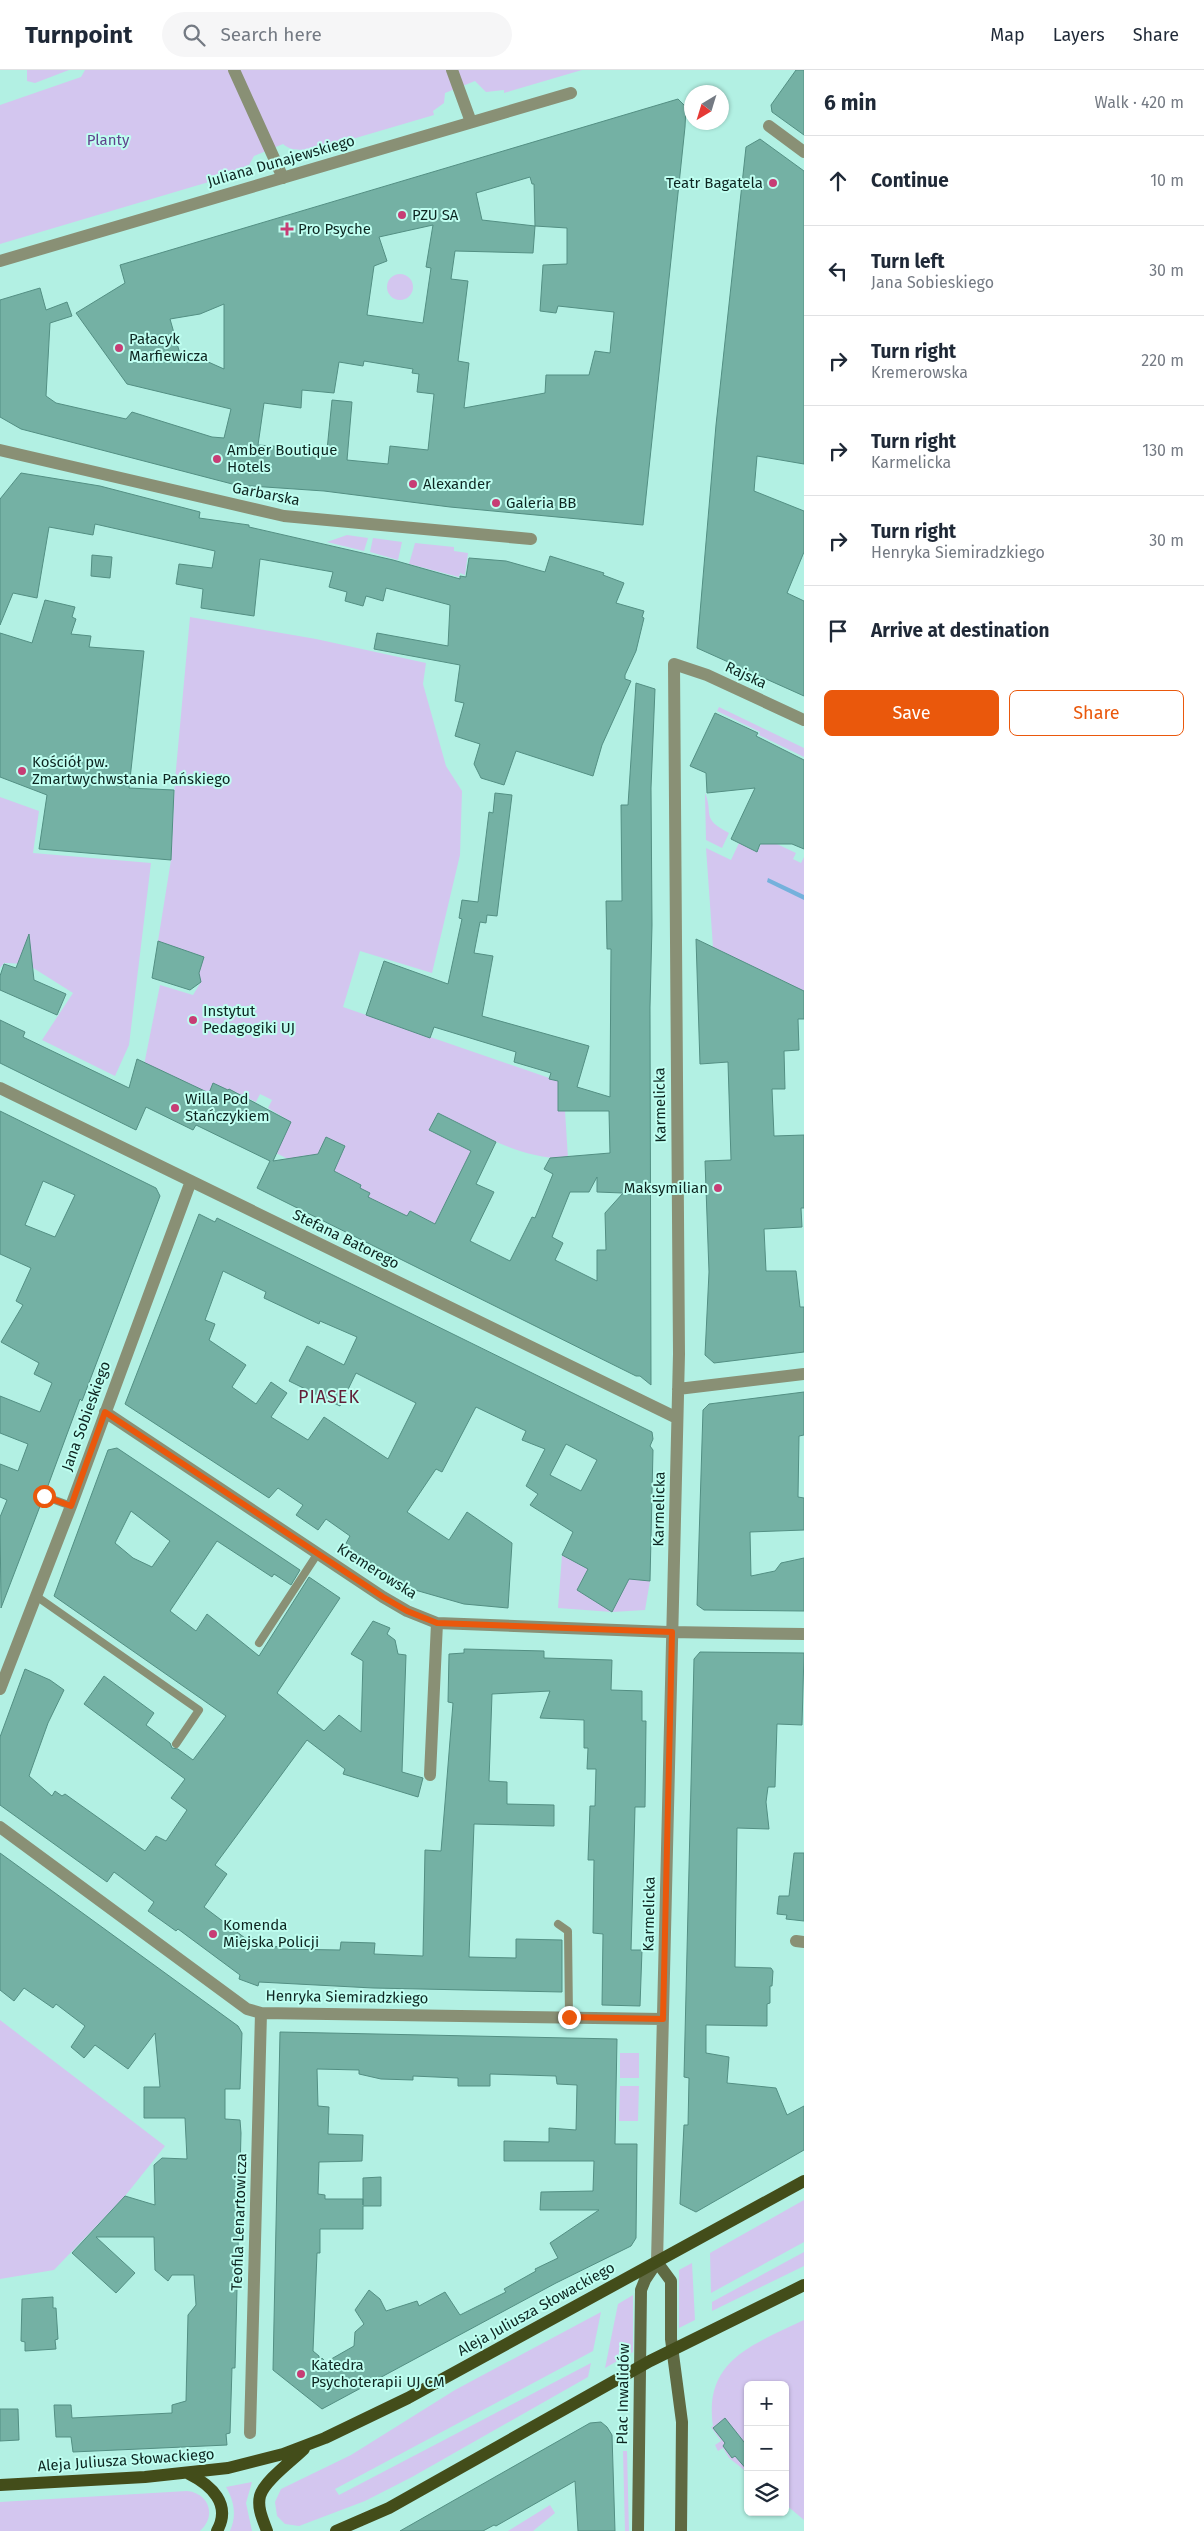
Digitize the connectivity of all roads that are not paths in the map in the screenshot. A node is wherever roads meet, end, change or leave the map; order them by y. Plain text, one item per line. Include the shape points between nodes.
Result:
1 (234, 70) edge
2 (452, 70) edge
3 (570, 93) dead end
4 (471, 122) junction
5 (769, 126) dead end
6 (804, 152) edge
7 (283, 178) junction
8 (0, 261) edge
9 (0, 450) edge
10 (531, 539) dead end
11 (674, 664) joint
12 (804, 720) edge
13 (0, 1088) edge
14 (191, 1181) junction
15 (804, 1374) edge
16 (678, 1388) junction
17 (105, 1412) junction
18 (677, 1418) junction
19 (44, 1496) dead end
20 (71, 1506) junction
21 (318, 1553) junction
22 (36, 1596) junction
23 (437, 1623) junction
24 (672, 1632) junction
25 (804, 1634) edge
26 (259, 1643) dead end
27 (0, 1689) edge
28 (176, 1744) dead end
29 (430, 1775) dead end
30 (0, 1827) edge
31 (558, 1924) dead end
32 (261, 2012) junction
33 (569, 2017) junction
34 (663, 2019) junction
35 (804, 2181) edge
36 (657, 2262) junction
37 (804, 2285) edge
38 (672, 2350) junction
39 (639, 2367) junction
40 (250, 2433) dead end
41 (307, 2445) junction
42 (189, 2474) junction
43 (0, 2485) edge
44 (217, 2531) edge
45 (267, 2531) edge
46 (336, 2531) edge
47 (638, 2531) edge
48 (681, 2531) edge

1 - 7 street
2 - 4 street
3 - 4 street, Juliana Dunajewskiego
4 - 7 street, Juliana Dunajewskiego
5 - 6 street
7 - 8 street, Juliana Dunajewskiego
9 - 10 street, Garbarska via 284,516
11 - 12 street, Rajska via 707,675
11 - 16 street, Karmelicka
13 - 14 street, Stefana Batorego
14 - 17 street, Jana Sobieskiego
14 - 18 street, Stefana Batorego
15 - 16 street
16 - 18 street, Karmelicka
17 - 20 street, Jana Sobieskiego
17 - 21 street, Kremerowska
18 - 24 street, Karmelicka
19 - 20 lane
20 - 22 street, Jana Sobieskiego
21 - 23 street, Kremerowska via 391,1602
21 - 26 lane
22 - 27 street, Jana Sobieskiego
22 - 28 lane via 199,1710
23 - 24 street, Kremerowska
23 - 29 street
24 - 25 street, Kremerowska
24 - 34 street, Karmelicka
30 - 32 street, Henryka Siemiradzkiego via 236,2002
31 - 33 lane via 568,1931
32 - 33 street, Henryka Siemiradzkiego
32 - 40 street, Teofila Lenartowicza
33 - 34 street, Henryka Siemiradzkiego
34 - 36 street, Karmelicka
35 - 36 main road, Aleja Juliusza Słowackiego
36 - 38 street via 671,2281
36 - 39 street, Plac Inwalidów via 641,2290
36 - 41 main road, Aleja Juliusza Słowackiego via 401,2401
37 - 38 main road
38 - 39 main road
38 - 48 street via 682,2422
39 - 46 main road via 388,2508
39 - 47 street, Plac Inwalidów
41 - 42 main road, Aleja Juliusza Słowackiego via 257,2462
41 - 45 main road via 267,2484 260,2496
42 - 43 main road, Aleja Juliusza Słowackiego
42 - 44 main road via 212,2488 221,2503 222,2520

